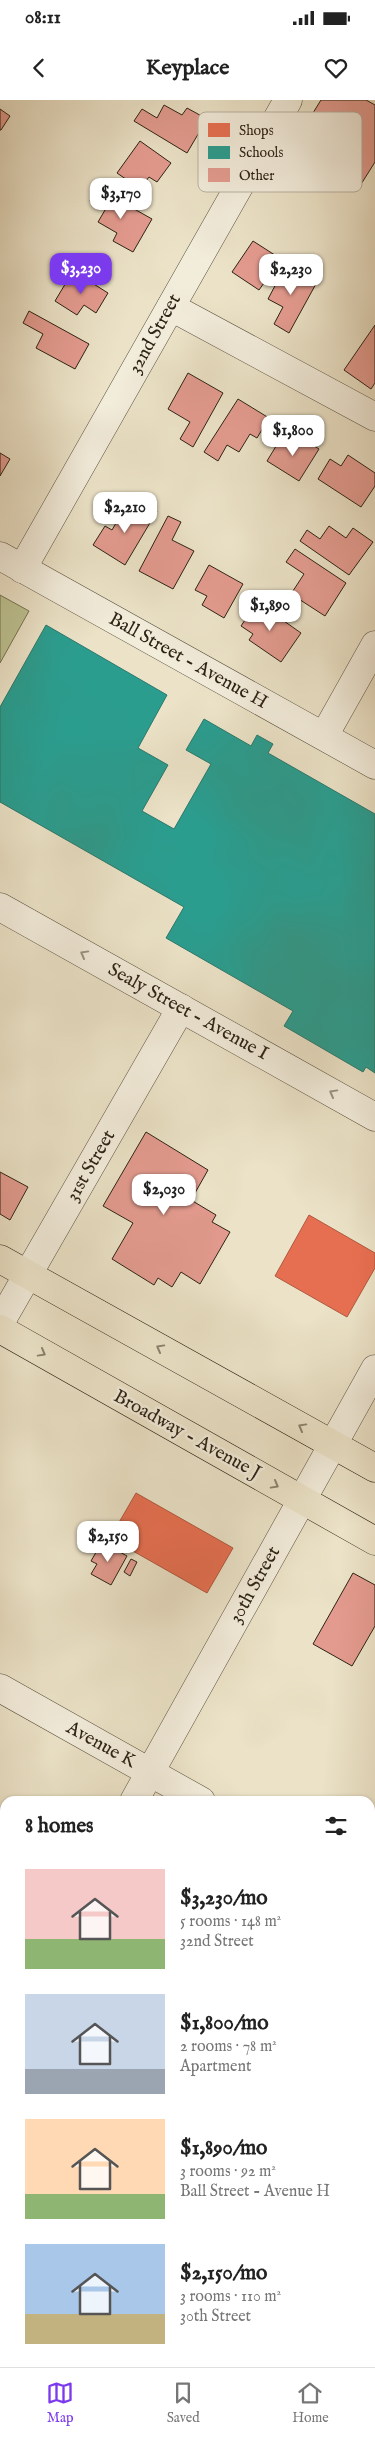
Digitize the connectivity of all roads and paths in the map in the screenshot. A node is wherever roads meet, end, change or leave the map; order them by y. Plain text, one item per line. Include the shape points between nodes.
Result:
1 (288, 100) edge
2 (281, 112) edge
3 (236, 192) edge
4 (171, 307) junction
5 (375, 417) edge
6 (11, 563) edge
7 (375, 645) edge
8 (324, 736) junction
9 (375, 765) edge
10 (0, 907) edge
11 (181, 1008) junction
12 (375, 1117) edge
13 (0, 1259) edge
14 (29, 1275) junction
15 (0, 1323) edge
16 (0, 1329) edge
17 (375, 1369) edge
18 (334, 1445) junction
19 (375, 1468) edge
20 (303, 1500) junction
21 (375, 1541) edge
22 (0, 1688) edge
23 (150, 1772) junction
24 (137, 1796) edge
25 (192, 1796) edge

1 - 2 street, 32nd Street
3 - 4 street, 32nd Street
4 - 5 street
4 - 6 street, 32nd Street
6 - 8 street, Ball Street - Avenue H
7 - 8 street
8 - 9 street, Ball Street - Avenue H
11 -> 10 street, Sealy Street - Avenue I
12 -> 11 street, Sealy Street - Avenue I
11 - 14 street, 31st Street
13 - 14 main road
14 - 15 street, 31st Street
18 -> 14 main road
16 -> 20 main road, Broadway - Avenue J
17 - 18 street, 30th Street
18 - 19 main road
18 - 20 street, 30th Street
20 - 21 main road, Broadway - Avenue J
20 - 23 street, 30th Street
22 - 23 street, Avenue K
23 - 24 street, 30th Street
23 - 25 street, Avenue K

